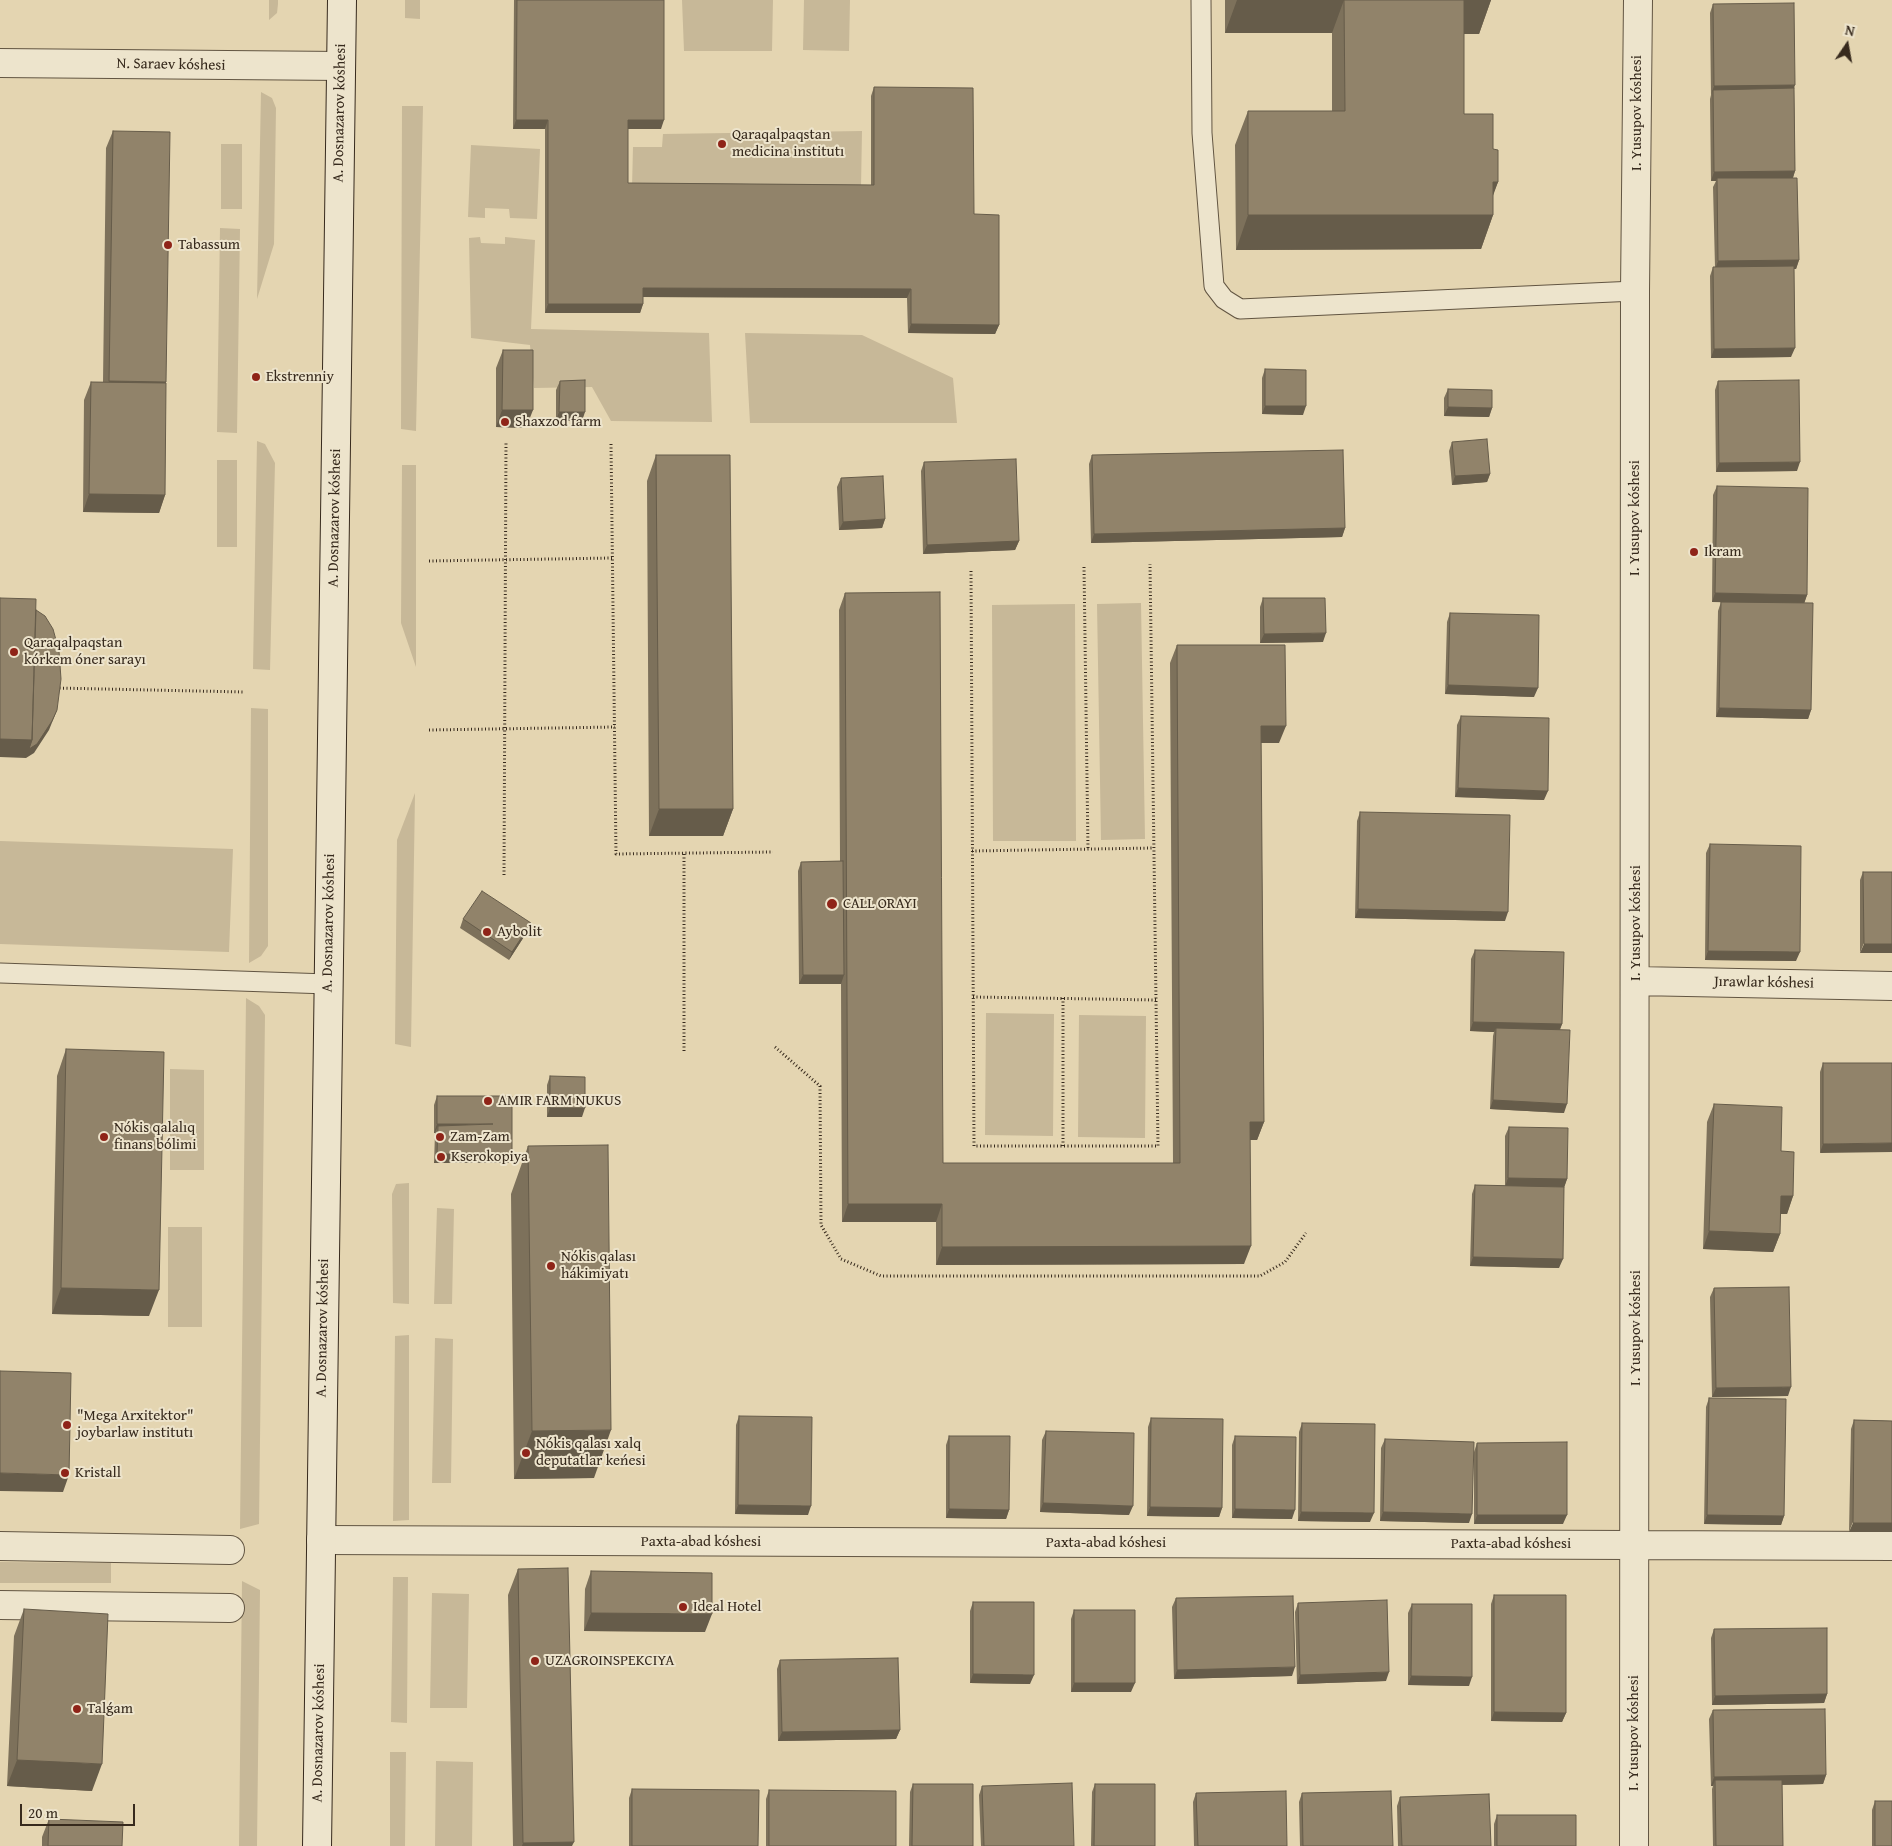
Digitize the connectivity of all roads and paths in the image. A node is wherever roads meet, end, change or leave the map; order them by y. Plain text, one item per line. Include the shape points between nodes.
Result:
1 (342, 0) edge
2 (1201, 0) edge
3 (1638, 0) edge
4 (0, 64) edge
5 (341, 66) junction
6 (1636, 291) junction
7 (506, 443) dead end
8 (611, 444) dead end
9 (612, 558) junction
10 (505, 560) junction
11 (429, 561) dead end
12 (1150, 564) dead end
13 (1084, 567) dead end
14 (970, 572) dead end
15 (47, 688) edge
16 (244, 692) dead end
17 (615, 727) junction
18 (504, 729) junction
19 (428, 730) dead end
20 (1154, 848) junction
21 (1088, 849) junction
22 (972, 851) junction
23 (773, 852) dead end
24 (684, 854) junction
25 (504, 876) dead end
26 (0, 973) edge
27 (1636, 981) junction
28 (328, 984) junction
29 (1892, 986) edge
30 (973, 998) junction
31 (1063, 998) junction
32 (1156, 1000) junction
33 (775, 1047) dead end
34 (684, 1052) dead end
35 (1063, 1146) junction
36 (1306, 1233) dead end
37 (321, 1540) junction
38 (1636, 1545) junction
39 (0, 1546) edge
40 (1892, 1546) edge
41 (230, 1550) dead end
42 (0, 1605) edge
43 (230, 1608) dead end
44 (317, 1846) edge
45 (1634, 1846) edge

1 - 5 street, A. Dosnazarov kóshesi
2 - 6 lane via 1202,133 1214,286 1224,299 1240,309
3 - 6 street, I. Yusupov kóshesi
4 - 5 street, N. Saraev kóshesi
5 - 28 street, A. Dosnazarov kóshesi
6 - 27 street, I. Yusupov kóshesi
7 - 10 path
8 - 9 path
9 - 10 path
9 - 17 path
10 - 11 path
10 - 18 path
12 - 20 path
13 - 21 path
14 - 22 path
15 - 16 path
17 - 18 path
17 - 24 path via 616,854
18 - 19 path
18 - 25 path
20 - 21 path
20 - 32 path
21 - 22 path
22 - 30 path
23 - 24 path
24 - 34 path
26 - 28 lane
27 - 29 street, Jırawlar kóshesi
27 - 38 street, I. Yusupov kóshesi
28 - 37 street, A. Dosnazarov kóshesi
30 - 31 path
30 - 35 path via 974,1146
31 - 32 path
31 - 35 path
32 - 35 path via 1158,1146
33 - 36 path via 820,1086 820,1225 841,1259 881,1276 1260,1276 1285,1262
37 - 38 street, Paxta-abad kóshesi
37 - 44 street, A. Dosnazarov kóshesi
38 - 40 street, Paxta-abad kóshesi
38 - 45 street, I. Yusupov kóshesi
39 - 41 street
42 - 43 street

